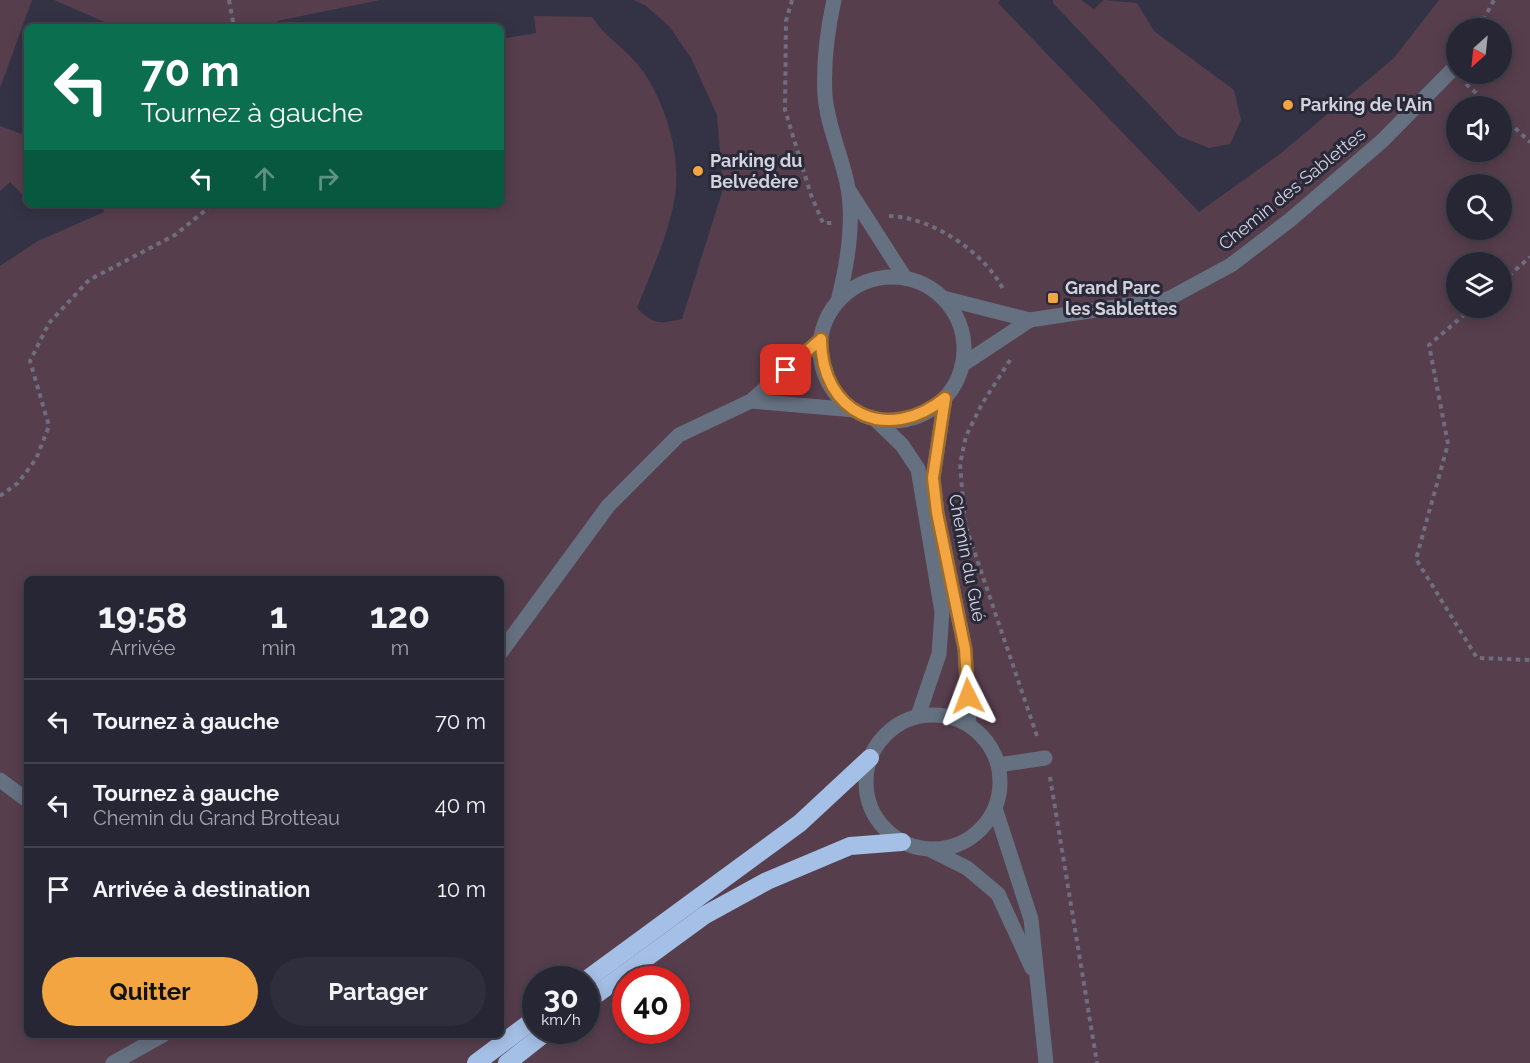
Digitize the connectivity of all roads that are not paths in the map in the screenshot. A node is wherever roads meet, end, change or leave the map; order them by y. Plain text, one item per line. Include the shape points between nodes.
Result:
1 (834, 0) edge
2 (1446, 76) edge
3 (848, 187) junction
4 (904, 278) junction
5 (943, 298) junction
6 (837, 302) junction
7 (1021, 322) junction
8 (821, 339) junction
9 (962, 365) junction
10 (945, 398) junction
11 (751, 401) junction
12 (855, 410) junction
13 (875, 419) junction
14 (504, 648) edge
15 (918, 716) junction
16 (969, 725) junction
17 (870, 758) junction
18 (1045, 758) road end
19 (998, 765) junction
20 (0, 780) edge
21 (24, 798) edge
22 (995, 808) junction
23 (902, 842) junction
24 (930, 849) junction
25 (600, 970) edge
26 (1038, 979) junction
27 (600, 992) edge
28 (522, 1028) edge
29 (158, 1038) edge
30 (531, 1044) edge
31 (113, 1063) edge
32 (476, 1063) edge
33 (507, 1063) edge
34 (1046, 1063) edge

1 - 3 street via 825,44 825,97
2 - 7 street, Chemin des Sablettes via 1382,141 1231,265 1168,299
3 - 4 street
3 - 6 street via 849,221
4 - 5 street
4 - 6 street via 868,281
5 - 7 street
5 - 9 street via 957,318 964,341
6 - 8 street via 826,319
7 - 9 street
8 - 11 street
8 - 12 street via 821,360 827,380
9 - 10 street
10 - 13 street via 913,418
10 - 16 street, Chemin du Gué via 933,478 965,649
11 - 12 street
11 - 14 street via 679,435 608,506
12 - 13 street
13 - 15 street, Chemin du Gué via 902,445 918,469 942,612 939,654
15 - 16 street via 947,716
15 - 17 street via 894,727
16 - 19 street via 991,747
17 - 23 street via 866,789 870,806 887,832
17 - 25 highway via 800,823
18 - 19 street
19 - 22 street via 1000,784
20 - 21 street
22 - 24 street via 969,839
22 - 26 street via 1031,919
23 - 24 street
23 - 27 highway via 850,846 767,881 705,915
24 - 26 street via 967,868 998,894
26 - 34 street
28 - 32 highway
29 - 31 street
30 - 33 highway

